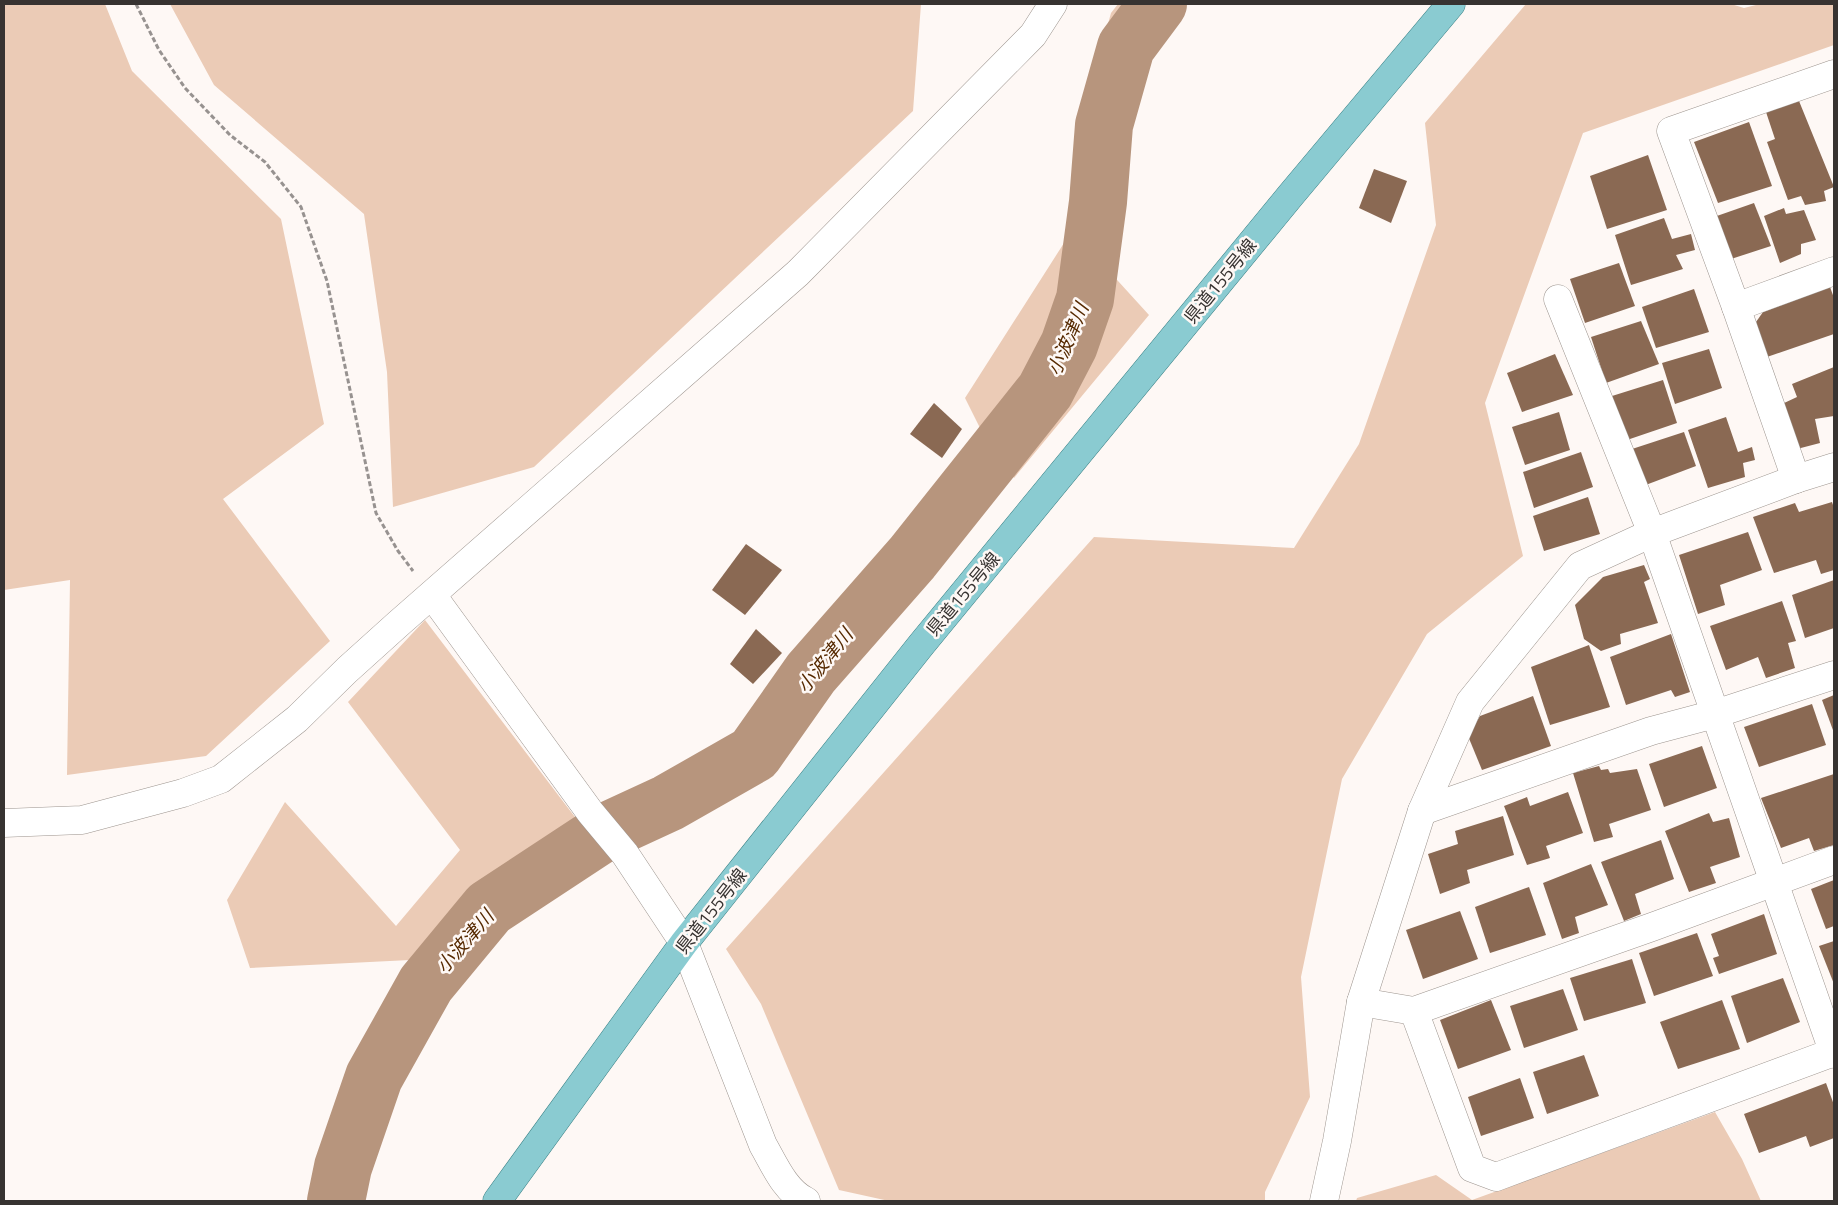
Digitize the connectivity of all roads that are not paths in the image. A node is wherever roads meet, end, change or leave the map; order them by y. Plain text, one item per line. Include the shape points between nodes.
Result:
1 (1053, 4) edge
2 (1451, 4) edge
3 (1834, 74) edge
4 (1834, 271) edge
5 (1558, 299) dead end
6 (1736, 307) junction
7 (1834, 468) edge
8 (1796, 479) junction
9 (1652, 534) junction
10 (432, 596) junction
11 (1834, 675) edge
12 (1715, 714) junction
13 (1422, 811) junction
14 (4, 823) edge
15 (1834, 860) edge
16 (1775, 882) junction
17 (684, 943) junction
18 (1361, 1002) junction
19 (1414, 1011) junction
20 (1834, 1053) edge
21 (497, 1201) edge
22 (806, 1201) edge
23 (1324, 1201) edge

1 - 10 street via 1033,35 798,272
2 - 17 main road, 県道155号線 via 921,645
3 - 6 street via 1671,131
4 - 6 street
5 - 9 street
6 - 8 street
7 - 8 street
8 - 9 street
9 - 12 street
9 - 13 street via 1580,566 1470,702
10 - 14 street via 347,670 297,719 221,779 183,793 82,820
10 - 17 street via 590,812 625,854
11 - 12 street
12 - 13 street via 1651,732
12 - 16 street
13 - 18 street
15 - 16 street
16 - 19 street
16 - 20 street
17 - 21 main road, 県道155号線
17 - 22 street via 763,1145 778,1172 798,1197
18 - 19 street
18 - 23 street
19 - 20 street via 1472,1168 1496,1177

